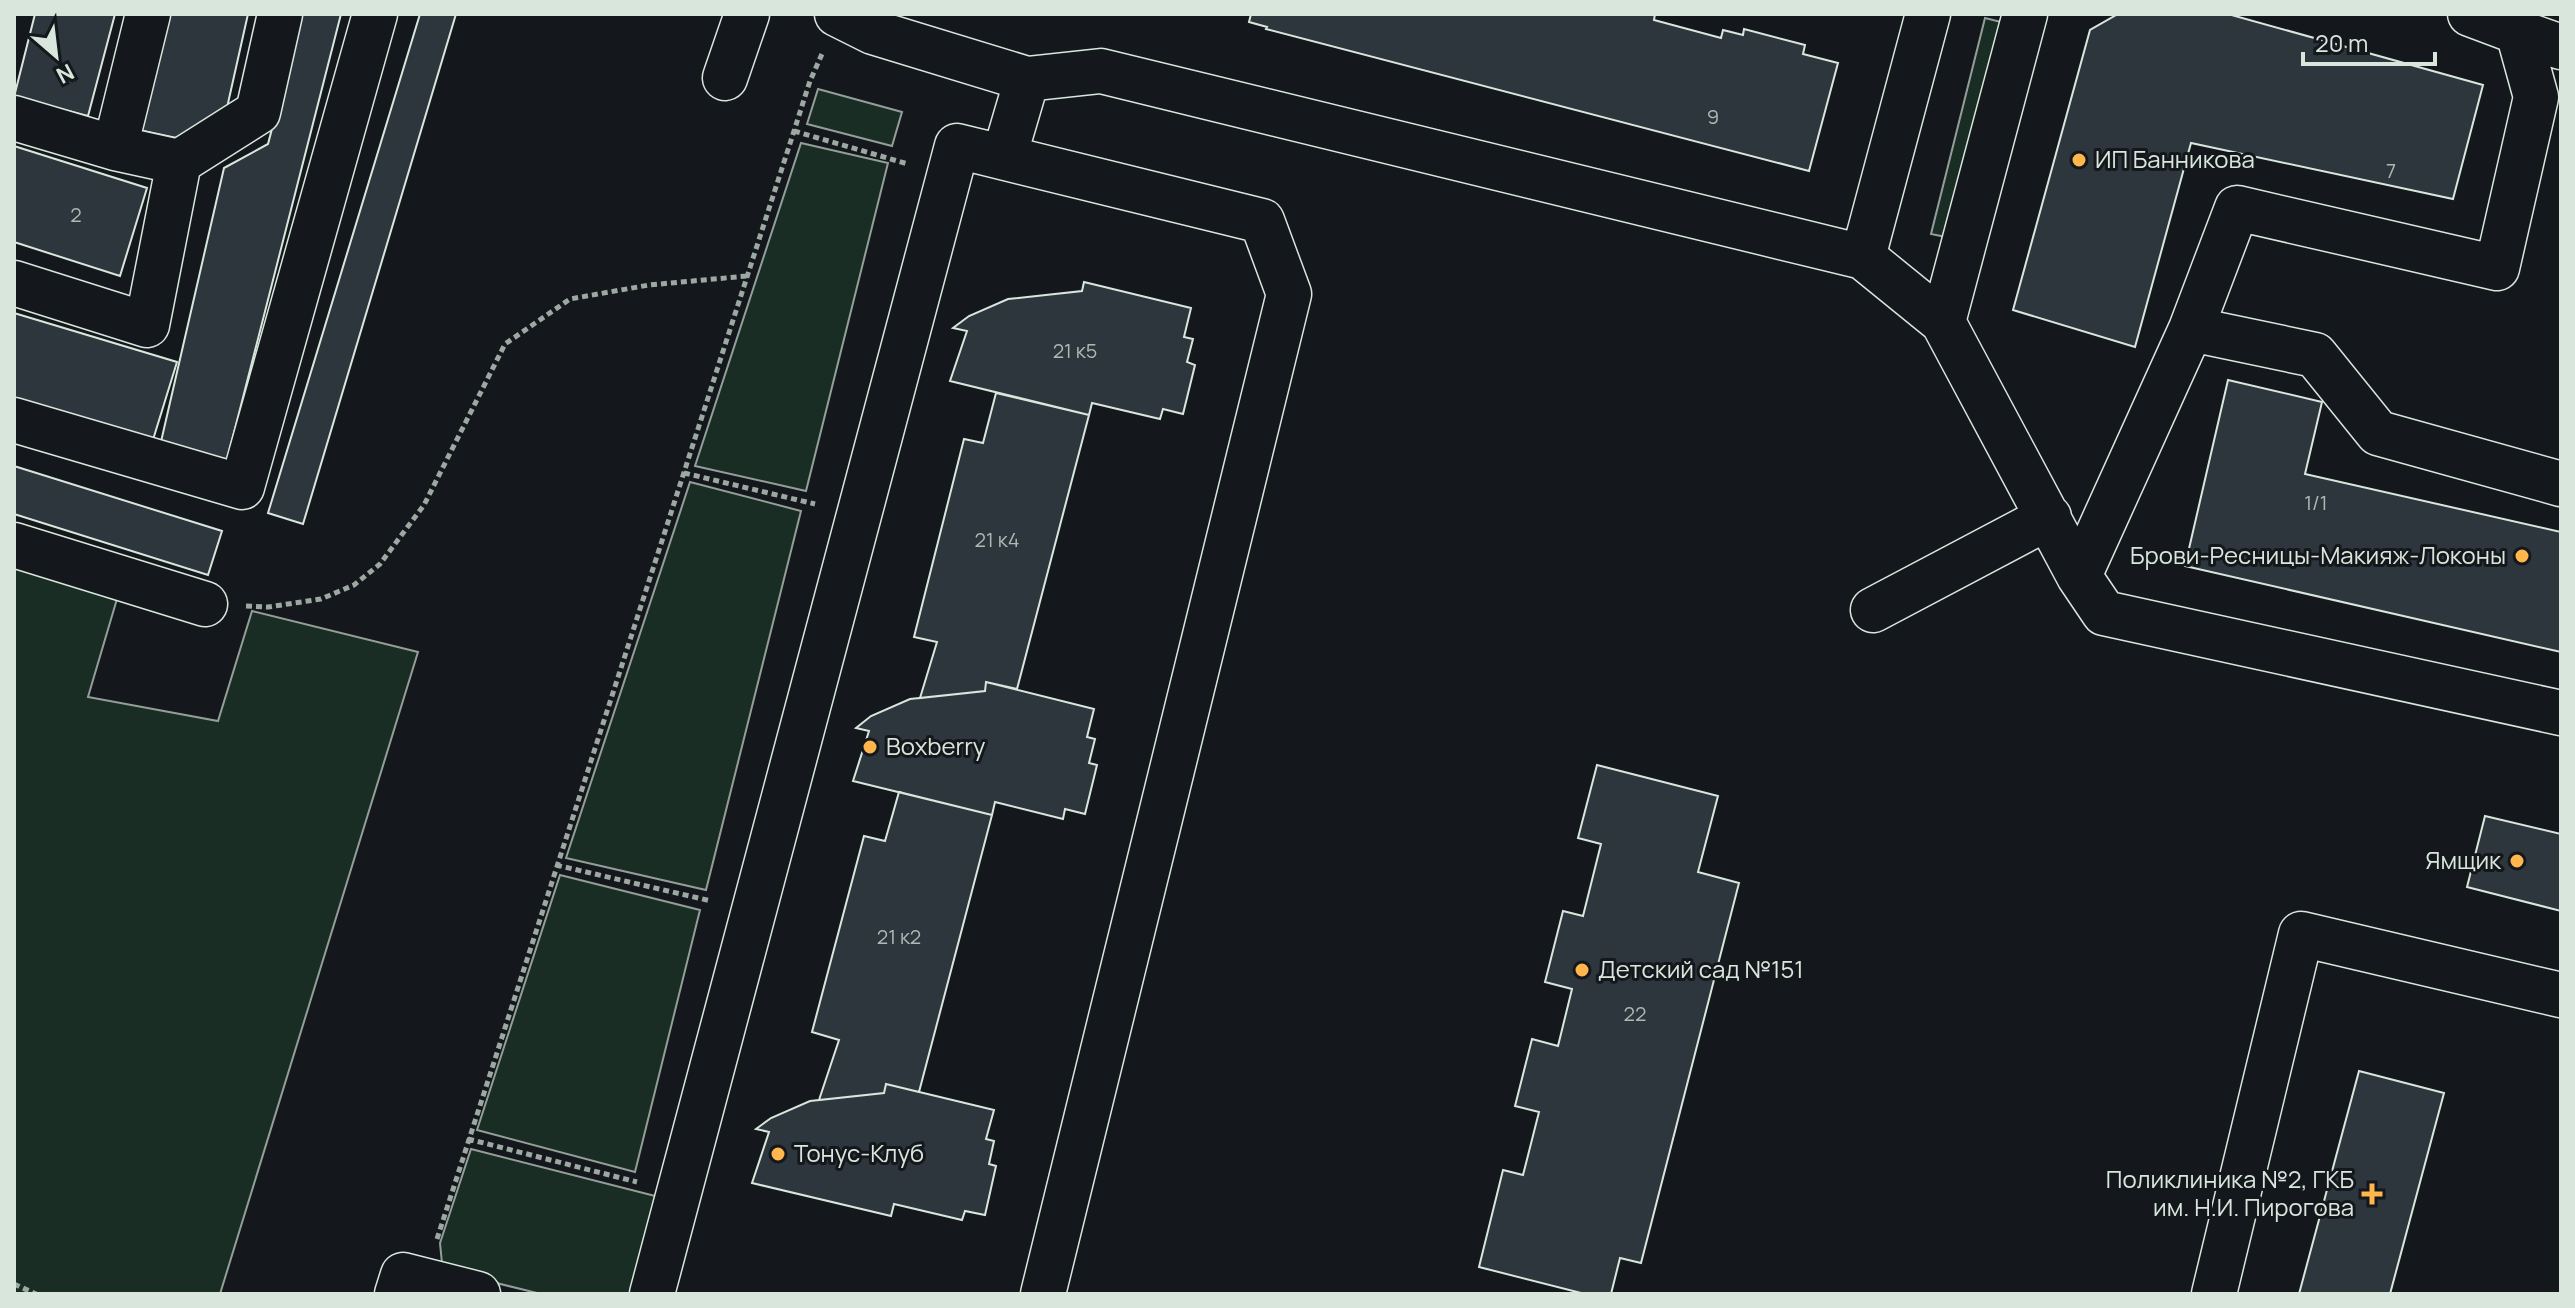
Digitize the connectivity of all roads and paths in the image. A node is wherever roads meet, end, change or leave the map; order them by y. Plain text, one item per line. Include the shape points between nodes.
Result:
1 (148, 14) edge
2 (280, 14) edge
3 (375, 14) edge
4 (747, 14) edge
5 (1928, 14) edge
6 (2025, 14) edge
7 (2470, 14) edge
8 (838, 15) edge
9 (2516, 23) edge
10 (2561, 47) edge
11 (725, 78) dead end
12 (1027, 79) junction
13 (14, 118) edge
14 (794, 131) junction
15 (115, 148) junction
16 (1004, 157) junction
17 (179, 162) junction
18 (951, 176) junction
19 (1863, 257) junction
20 (747, 276) junction
21 (14, 283) edge
22 (1943, 322) junction
23 (2191, 329) junction
24 (14, 420) edge
25 (684, 473) junction
26 (2561, 484) edge
27 (860, 514) junction
28 (2049, 517) junction
29 (14, 545) edge
30 (2079, 576) junction
31 (205, 604) joint
32 (1873, 610) dead end
33 (2561, 713) edge
34 (556, 865) junction
35 (755, 911) junction
36 (2561, 995) edge
37 (468, 1139) junction
38 (678, 1193) junction
39 (14, 1284) edge
40 (430, 1286) edge
41 (36, 1294) edge
42 (652, 1294) edge
43 (1043, 1294) edge
44 (2214, 1294) edge

1 - 15 street
2 - 17 street via 258,112
3 - 24 street via 242,487
4 - 11 street
5 - 19 street
6 - 22 street
7 - 9 street
8 - 12 street via 873,32
8 - 14 path
9 - 10 street
9 - 23 street via 2536,97 2497,268 2237,208
12 - 16 street
12 - 19 street via 1101,71
13 - 15 street
14 - 18 path
14 - 20 path
15 - 17 street
16 - 18 street via 957,146
16 - 43 street via 1262,221 1289,294
17 - 21 street via 147,325
18 - 27 street
19 - 22 street
20 - 25 path
20 - 31 path via 570,299 505,344 424,505 380,564 354,585 321,599 268,607
22 - 28 street
23 - 26 street via 2315,355 2378,433
23 - 30 street
25 - 27 path
25 - 34 path
27 - 35 street
28 - 30 street
28 - 32 street
29 - 31 street
30 - 33 street via 2104,613
34 - 35 path
34 - 37 path
35 - 38 street
36 - 44 street via 2301,934
37 - 38 path
37 - 40 path via 433,1252
38 - 42 street
39 - 41 path

